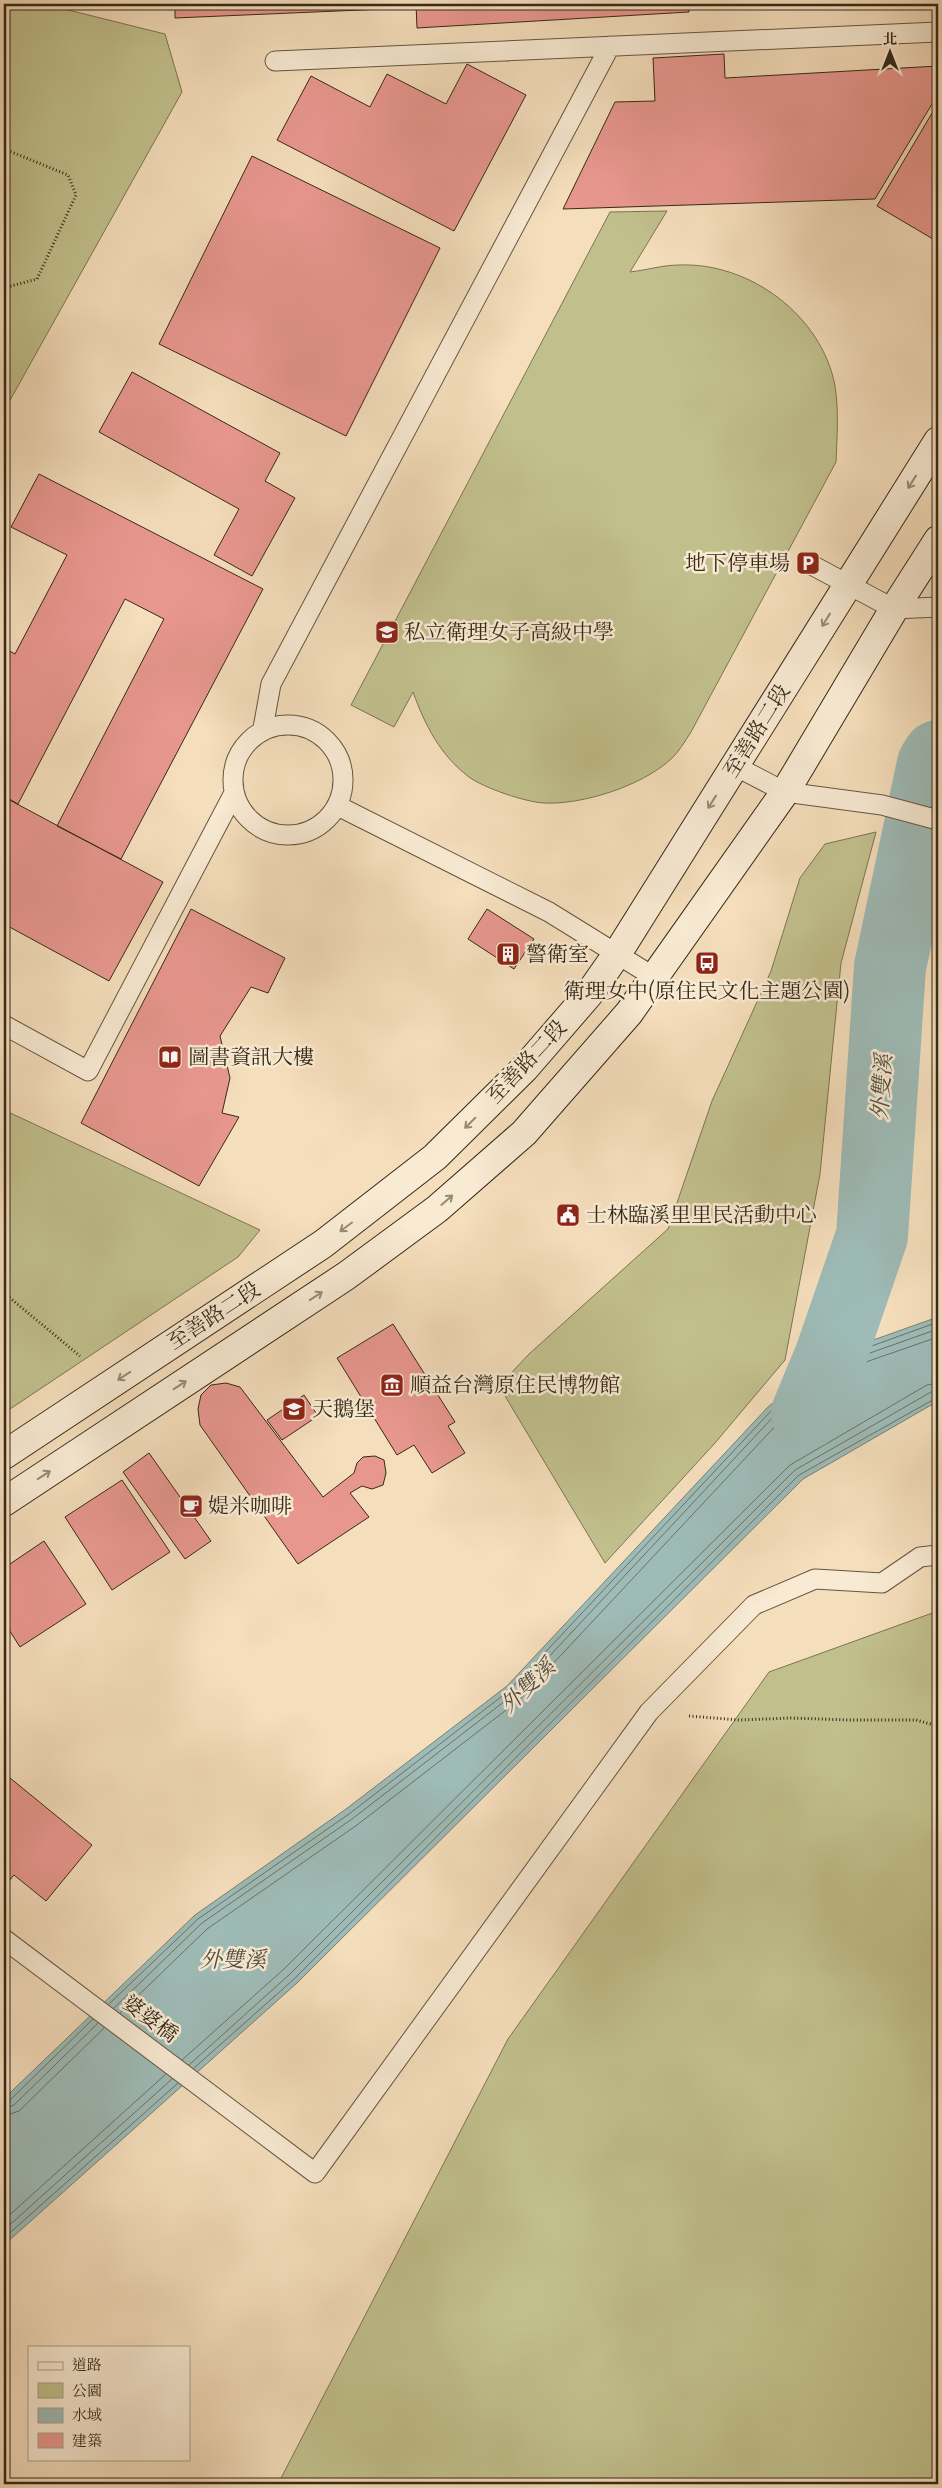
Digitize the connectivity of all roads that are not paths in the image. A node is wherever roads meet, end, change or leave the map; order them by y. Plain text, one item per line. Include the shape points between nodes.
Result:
1 (938, 32) edge
2 (610, 46) junction
3 (276, 61) dead end
4 (938, 441) edge
5 (938, 540) edge
6 (808, 563) dead end
7 (848, 584) junction
8 (938, 607) edge
9 (894, 609) junction
10 (263, 728) junction
11 (735, 766) junction
12 (785, 792) junction
13 (234, 793) junction
14 (338, 806) junction
15 (938, 820) edge
16 (617, 954) junction
17 (654, 978) junction
18 (4, 1025) edge
19 (4, 1455) edge
20 (4, 1502) edge
21 (938, 1555) edge
22 (4, 1939) edge

1 - 2 lane
2 - 3 lane
2 - 10 lane via 271,684
4 -> 7 street, 至善路二段
5 - 9 street, 至善路二段
6 - 7 lane
7 - 9 lane
7 -> 11 street, 至善路二段
8 - 9 lane
9 - 12 street, 至善路二段
10 - 13 lane via 237,757 232,774
10 - 14 lane via 297,725 314,731 329,742 343,775
11 - 12 lane
11 -> 16 street, 至善路二段
12 - 15 lane via 882,805
12 - 17 street, 至善路二段
13 - 14 lane via 241,810 253,823 269,832 288,835 306,832 322,823
13 - 18 lane via 88,1071
14 - 16 lane via 549,912
16 - 17 lane
16 -> 19 street, 至善路二段 via 589,994 525,1068 436,1157 323,1244
20 -> 17 street, 至善路二段 via 346,1276 437,1209 524,1133 623,1020
21 - 22 lane, 婆婆橋 via 920,1557 882,1582 815,1578 754,1605 649,1712 315,2173

